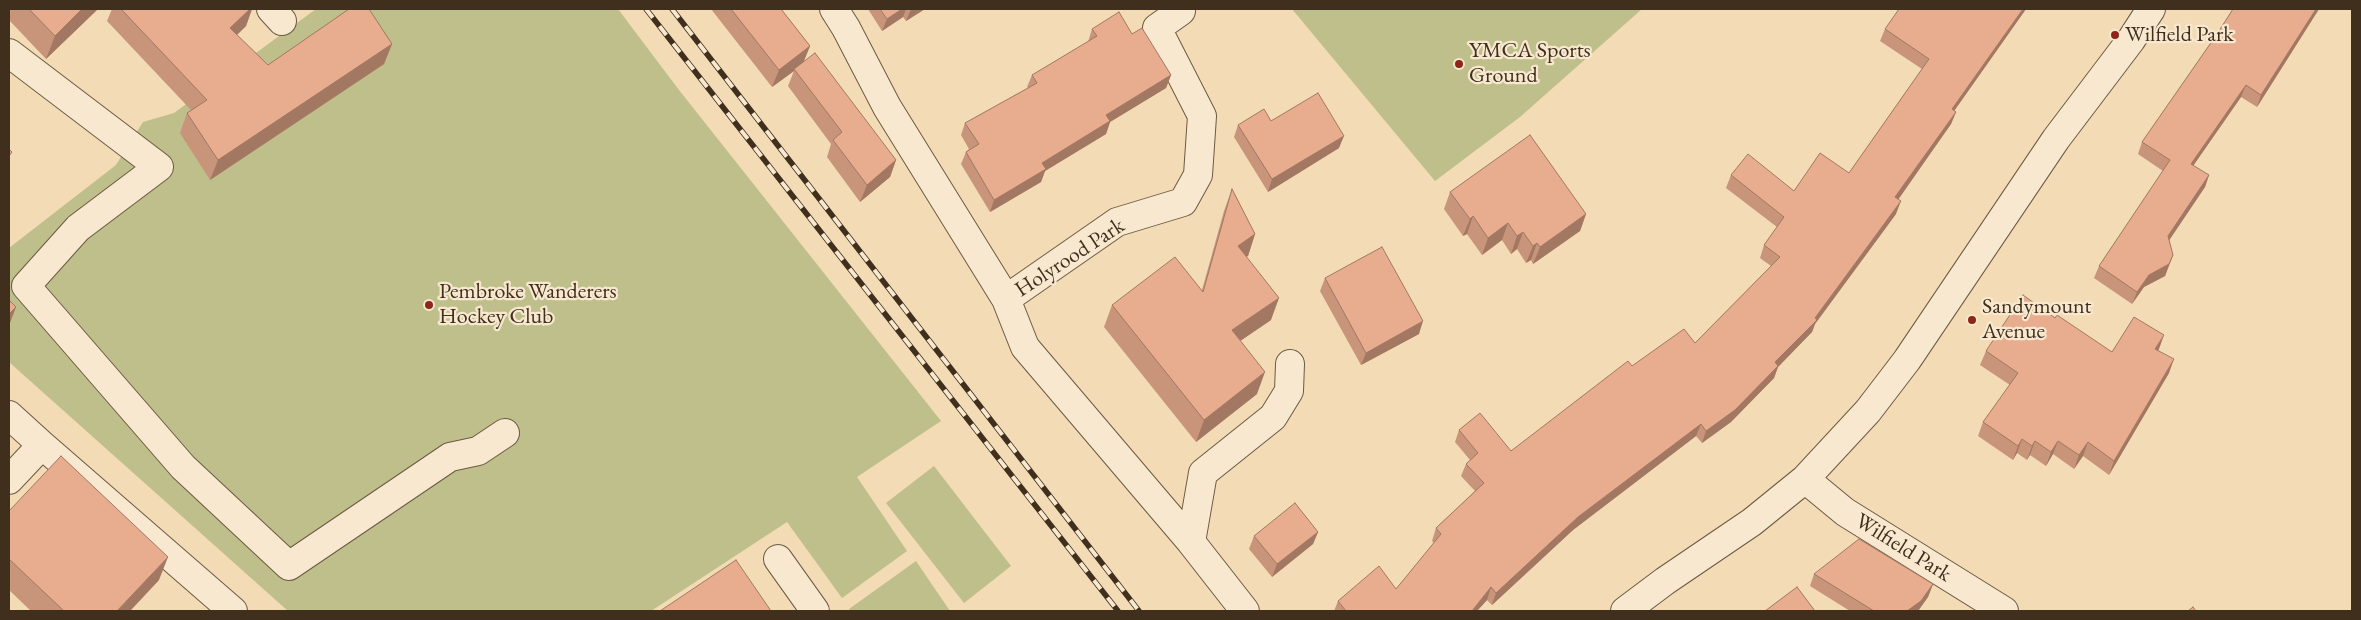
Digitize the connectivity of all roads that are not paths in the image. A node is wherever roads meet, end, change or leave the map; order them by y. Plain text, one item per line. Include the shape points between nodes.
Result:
1 (834, 9) edge
2 (2151, 9) edge
3 (1181, 11) dead end
4 (9, 53) edge
5 (1006, 299) junction
6 (1290, 364) dead end
7 (9, 415) edge
8 (505, 433) dead end
9 (42, 444) junction
10 (1805, 479) junction
11 (9, 480) edge
12 (1191, 542) junction
13 (778, 558) dead end
14 (233, 611) edge
15 (815, 611) edge
16 (1244, 611) edge
17 (1626, 611) edge
18 (2004, 611) edge

1 - 5 street, Holyrood Park via 887,107
2 - 10 street via 2056,140 1885,390
3 - 5 street, Holyrood Park via 1156,28 1202,116 1198,175 1183,202 1118,222
4 - 8 street via 159,167 78,228 26,286 183,467 289,566 450,457 478,451
5 - 12 street, Holyrood Park via 1025,347
6 - 12 street via 1289,391 1273,417 1203,473
7 - 9 street
9 - 11 street
9 - 14 street
10 - 17 street via 1752,522
10 - 18 street, Wilfield Park via 1845,512
12 - 16 street, Holyrood Park
13 - 15 street

